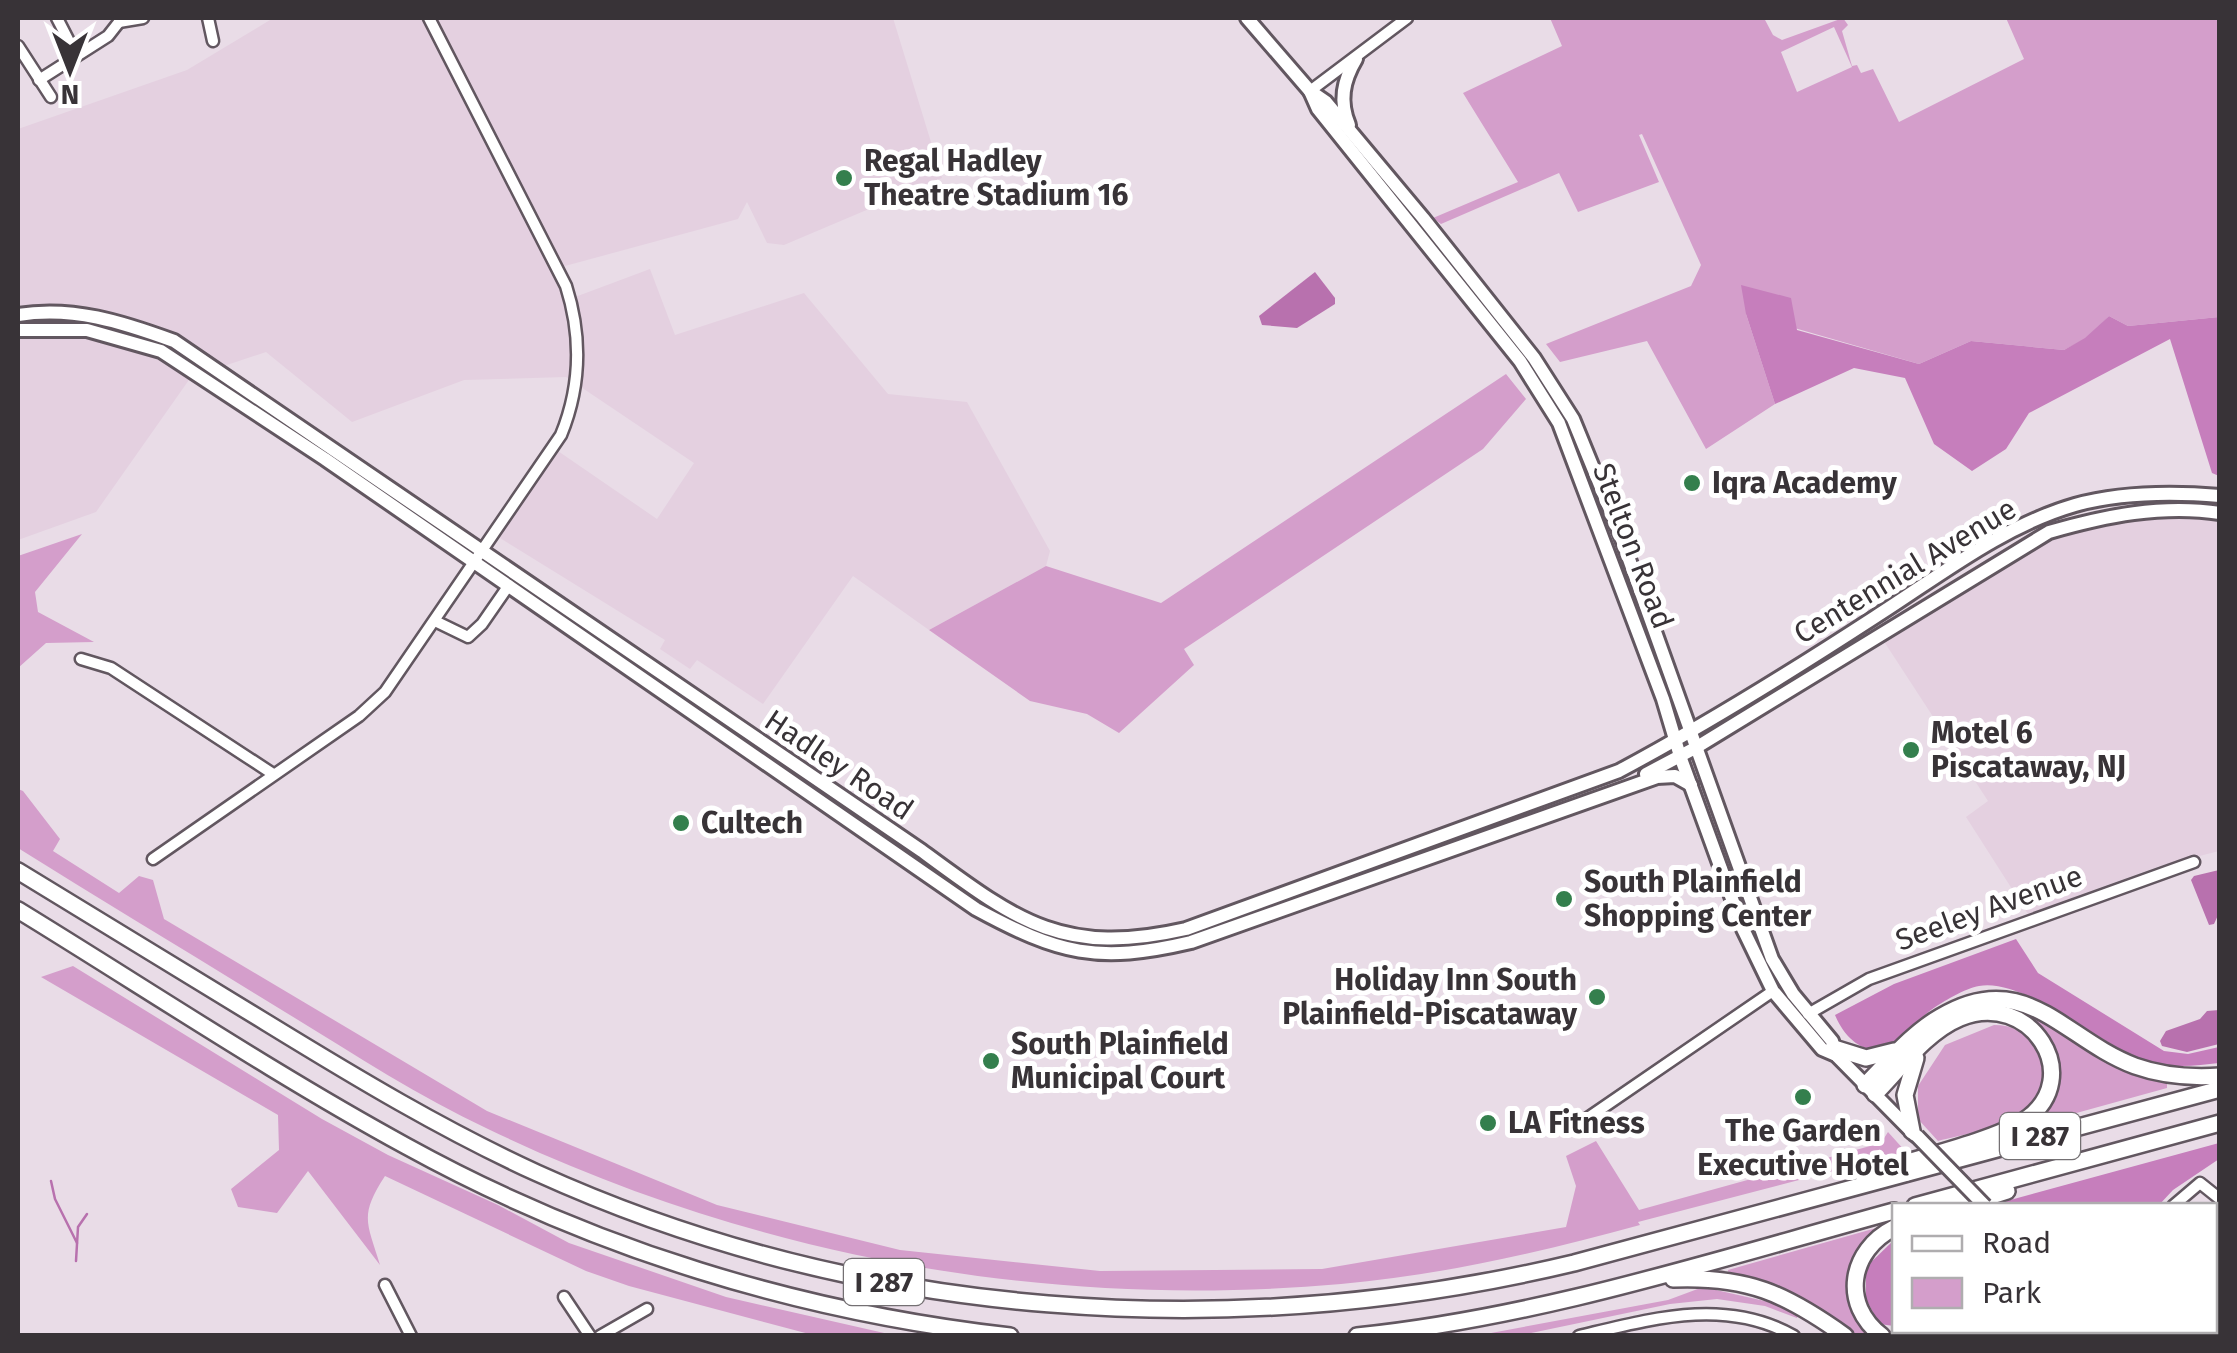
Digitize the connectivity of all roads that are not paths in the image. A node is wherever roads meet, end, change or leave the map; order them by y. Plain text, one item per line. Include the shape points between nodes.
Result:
1 (57, 18) edge
2 (143, 18) edge
3 (208, 18) edge
4 (429, 18) edge
5 (1246, 18) edge
6 (1408, 18) edge
7 (119, 20) edge
8 (214, 40) dead end
9 (18, 46) edge
10 (76, 55) junction
11 (1356, 58) junction
12 (39, 80) junction
13 (1310, 91) junction
14 (51, 97) dead end
15 (1352, 132) junction
16 (18, 315) edge
17 (18, 330) edge
18 (2220, 496) edge
19 (2220, 513) edge
20 (478, 557) junction
21 (509, 586) junction
22 (435, 621) junction
23 (80, 659) dead end
24 (1691, 731) junction
25 (1675, 741) junction
26 (1697, 747) junction
27 (1680, 756) junction
28 (273, 774) junction
29 (1692, 785) junction
30 (1618, 790) junction
31 (153, 859) dead end
32 (2194, 862) dead end
33 (18, 871) edge
34 (986, 898) junction
35 (18, 910) edge
36 (976, 910) junction
37 (1773, 991) junction
38 (1808, 1014) junction
39 (1922, 1046) junction
40 (1902, 1048) junction
41 (1835, 1051) junction
42 (2220, 1076) edge
43 (2220, 1088) edge
44 (1870, 1090) junction
45 (2220, 1123) edge
46 (1579, 1124) dead end
47 (1914, 1134) junction
48 (2030, 1174) junction
49 (1861, 1185) junction
50 (2215, 1195) edge
51 (1927, 1203) edge
52 (1969, 1203) edge
53 (1982, 1203) edge
54 (2176, 1203) edge
55 (1892, 1212) edge
56 (1892, 1229) edge
57 (1644, 1280) junction
58 (384, 1284) dead end
59 (564, 1297) dead end
60 (647, 1308) dead end
61 (412, 1336) edge
62 (590, 1336) edge
63 (600, 1336) edge
64 (1010, 1336) edge
65 (1358, 1336) edge
66 (1579, 1336) edge
67 (1794, 1336) edge
68 (1844, 1336) edge
69 (1882, 1336) edge

1 - 10 street
2 - 7 street
3 - 8 street
4 - 20 street via 575,315 578,351 561,436
5 - 13 main road, Stelton Road
6 - 11 street
7 - 10 street via 108,36
9 - 12 street
10 - 12 street
11 - 13 street
11 - 15 main road via 1343,92
12 - 14 street
13 - 15 main road, Stelton Road
13 - 25 main road, Stelton Road via 1318,110 1520,361 1559,422
15 - 24 main road, Stelton Road via 1534,358 1574,418
16 - 20 main road, Hadley Road via 112,318 174,342
17 - 20 main road, Hadley Road via 88,330 160,351
18 - 24 main road, Centennial Avenue via 2113,498 2041,518
19 - 26 main road, Centennial Avenue via 2137,512 2049,532
20 - 21 main road, Hadley Road
20 - 22 street
20 - 34 main road, Hadley Road
21 - 22 street via 468,637
21 - 36 main road, Hadley Road
22 - 28 street via 385,692
23 - 28 street via 112,668
24 - 25 main road, Hadley Road
24 - 26 main road, Stelton Road
25 - 27 main road, Stelton Road
25 - 34 main road, Hadley Road via 1587,784 1157,935 1066,936
26 - 27 main road, Hadley Road
26 - 38 main road, Stelton Road via 1772,960
27 - 29 main road, Stelton Road
27 - 30 main road, Hadley Road
28 - 31 street
29 - 30 main road, Hadley Road via 1666,775
29 - 37 main road, Stelton Road via 1743,929
30 - 36 main road, Hadley Road via 1150,952 1064,949
32 - 38 street, Seeley Avenue via 1868,979
33 - 49 highway, I 287 via 373,1088 539,1174 697,1234 931,1290 1153,1310 1375,1300 1523,1275
34 - 36 main road
35 - 64 highway, I 287 via 408,1147 566,1223 779,1294
37 - 41 main road, Stelton Road via 1822,1049
37 - 46 street
38 - 41 main road, Stelton Road
39 - 44 highway
39 - 47 highway via 1906,1086
39 - 49 highway via 1958,1019 2013,1015 2046,1048 2045,1097 2014,1126 1874,1172
40 - 41 highway via 1866,1058
40 - 42 highway via 1960,1006 2014,999 2136,1066 2192,1078
40 - 44 highway
41 - 44 main road, Stelton Road
43 - 49 highway, I 287
44 - 47 main road, Stelton Road
45 - 48 highway, I 287
47 - 53 main road, Stelton Road, bridge
48 - 51 highway, I 287
48 - 52 highway via 2021,1186
50 - 54 street via 2200,1182
55 - 57 highway
56 - 69 highway via 1864,1251 1854,1281 1860,1312
57 - 65 highway via 1504,1314
57 - 68 highway via 1753,1284
58 - 61 street
59 - 62 street
60 - 63 street
66 - 67 street via 1656,1318 1721,1313

